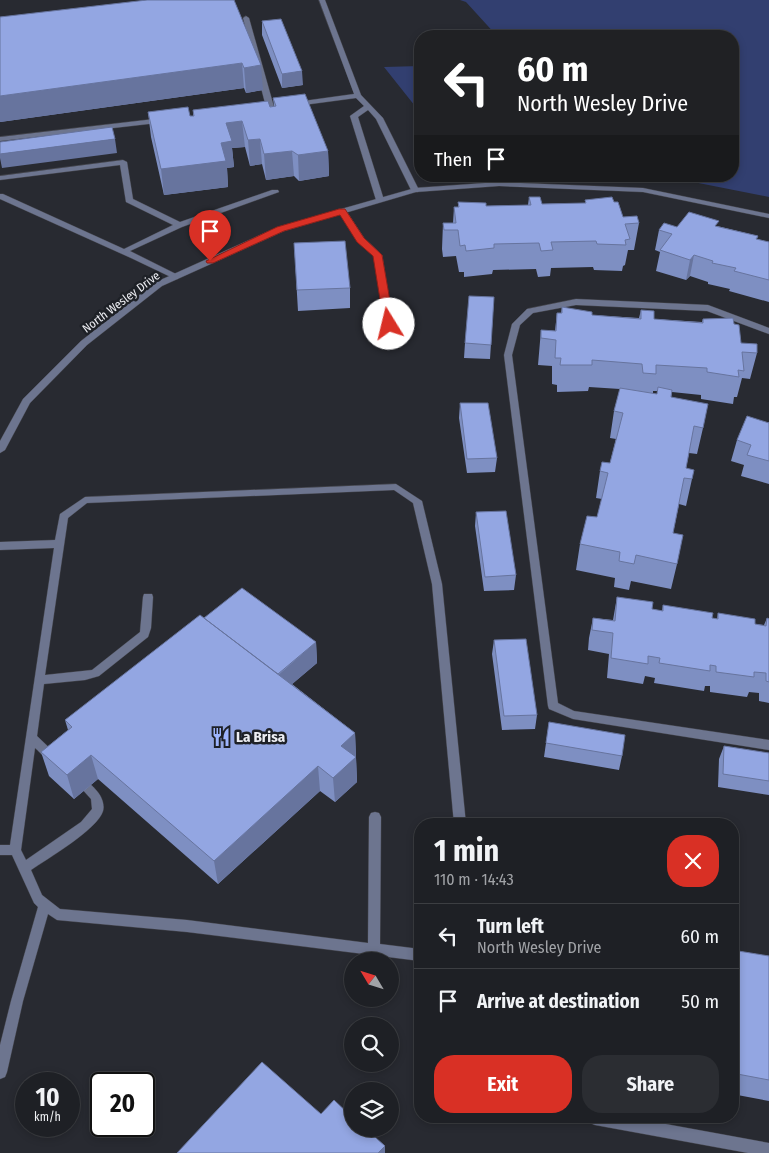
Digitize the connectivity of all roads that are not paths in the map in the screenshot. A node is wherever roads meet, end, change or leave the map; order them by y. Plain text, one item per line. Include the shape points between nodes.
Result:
1 (322, 0) edge
2 (246, 18) dead end
3 (358, 96) junction
4 (290, 104) edge
5 (280, 106) edge
6 (270, 107) junction
7 (368, 107) junction
8 (260, 108) edge
9 (174, 118) edge
10 (0, 139) edge
11 (0, 178) edge
12 (416, 190) junction
13 (275, 192) dead end
14 (0, 196) edge
15 (380, 200) junction
16 (342, 211) junction
17 (769, 216) edge
18 (179, 225) junction
19 (125, 251) junction
20 (175, 277) junction
21 (389, 324) dead end
22 (769, 331) edge
23 (0, 450) edge
24 (58, 544) junction
25 (0, 546) edge
26 (148, 597) dead end
27 (39, 680) junction
28 (32, 738) junction
29 (769, 745) edge
30 (62, 765) edge
31 (87, 788) dead end
32 (374, 817) dead end
33 (460, 818) edge
34 (0, 850) edge
35 (15, 850) junction
36 (24, 869) junction
37 (45, 905) junction
38 (374, 950) junction
39 (414, 954) edge
40 (0, 1072) edge
41 (622, 1123) edge
42 (769, 1150) edge

1 - 3 street
2 - 6 street
3 - 4 street
3 - 7 street
5 - 6 street
6 - 8 street
7 - 12 street via 379,118
7 - 15 street via 354,116
9 - 10 street
11 - 18 street via 123,162 128,200
12 - 15 street, North Wesley Drive
12 - 17 street, North Wesley Drive via 499,184 643,190
13 - 18 street
14 - 19 street
15 - 16 street, North Wesley Drive
16 - 20 street, North Wesley Drive via 281,229
16 - 21 street via 361,240 378,255
18 - 19 street
19 - 20 street
20 - 23 street, North Wesley Drive via 159,284 84,343 26,401
22 - 29 street via 708,308 576,302 530,311 516,324 508,356 553,706 573,715
24 - 25 street
24 - 27 street
24 - 33 street via 63,516 85,500 396,487 417,501 437,584
26 - 27 street via 144,634 95,673
27 - 28 street
28 - 30 street
28 - 35 street
31 - 36 street via 96,797 98,810 86,826
32 - 38 street
34 - 35 street
35 - 36 street
36 - 37 street via 38,899
37 - 38 street via 57,914 187,926
37 - 40 street
38 - 39 street
41 - 42 street

